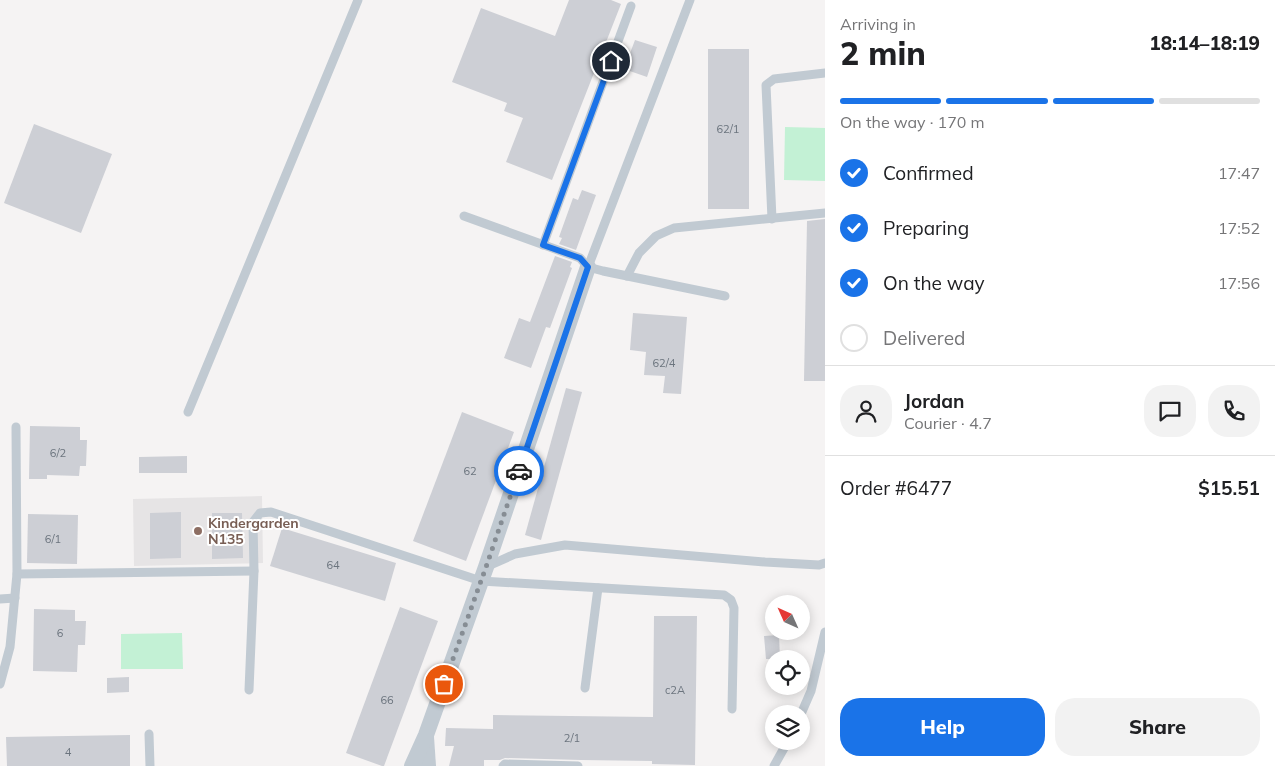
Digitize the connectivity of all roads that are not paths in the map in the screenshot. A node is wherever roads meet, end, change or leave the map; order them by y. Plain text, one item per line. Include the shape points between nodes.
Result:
1 (358, 0) edge
2 (690, 0) edge
3 (631, 6) dead end
4 (825, 73) edge
5 (825, 213) edge
6 (464, 216) dead end
7 (772, 218) junction
8 (543, 245) junction
9 (588, 267) junction
10 (627, 276) junction
11 (725, 296) dead end
12 (188, 412) dead end
13 (16, 427) dead end
14 (825, 563) edge
15 (254, 571) junction
16 (17, 574) junction
17 (484, 574) junction
18 (598, 588) junction
19 (15, 598) junction
20 (0, 599) edge
21 (825, 632) edge
22 (10, 647) junction
23 (0, 648) edge
24 (0, 684) edge
25 (584, 688) dead end
26 (249, 690) dead end
27 (805, 705) edge
28 (732, 709) dead end
29 (149, 734) dead end
30 (426, 735) junction
31 (783, 750) edge
32 (150, 766) edge
33 (412, 766) edge
34 (428, 766) edge
35 (503, 766) edge
36 (578, 766) edge
37 (774, 766) edge

1 - 12 lane
2 - 9 lane
3 - 8 lane
4 - 7 lane via 774,79 766,86
5 - 7 lane
6 - 8 lane
7 - 10 lane via 674,228 656,236 639,253
8 - 9 lane via 580,258
9 - 10 lane
9 - 17 street
10 - 11 lane
13 - 16 lane
14 - 17 lane via 765,562 564,545 515,554
15 - 16 lane
15 - 17 lane via 253,522 260,513 271,512
15 - 26 lane
16 - 19 lane
17 - 18 lane
17 - 30 street
18 - 25 lane
18 - 28 lane via 724,595 731,600 734,608
19 - 20 lane
19 - 22 lane
21 - 27 lane
22 - 23 lane
22 - 24 lane
29 - 32 lane
30 - 33 street
30 - 34 street
31 - 37 lane
35 - 36 lane

